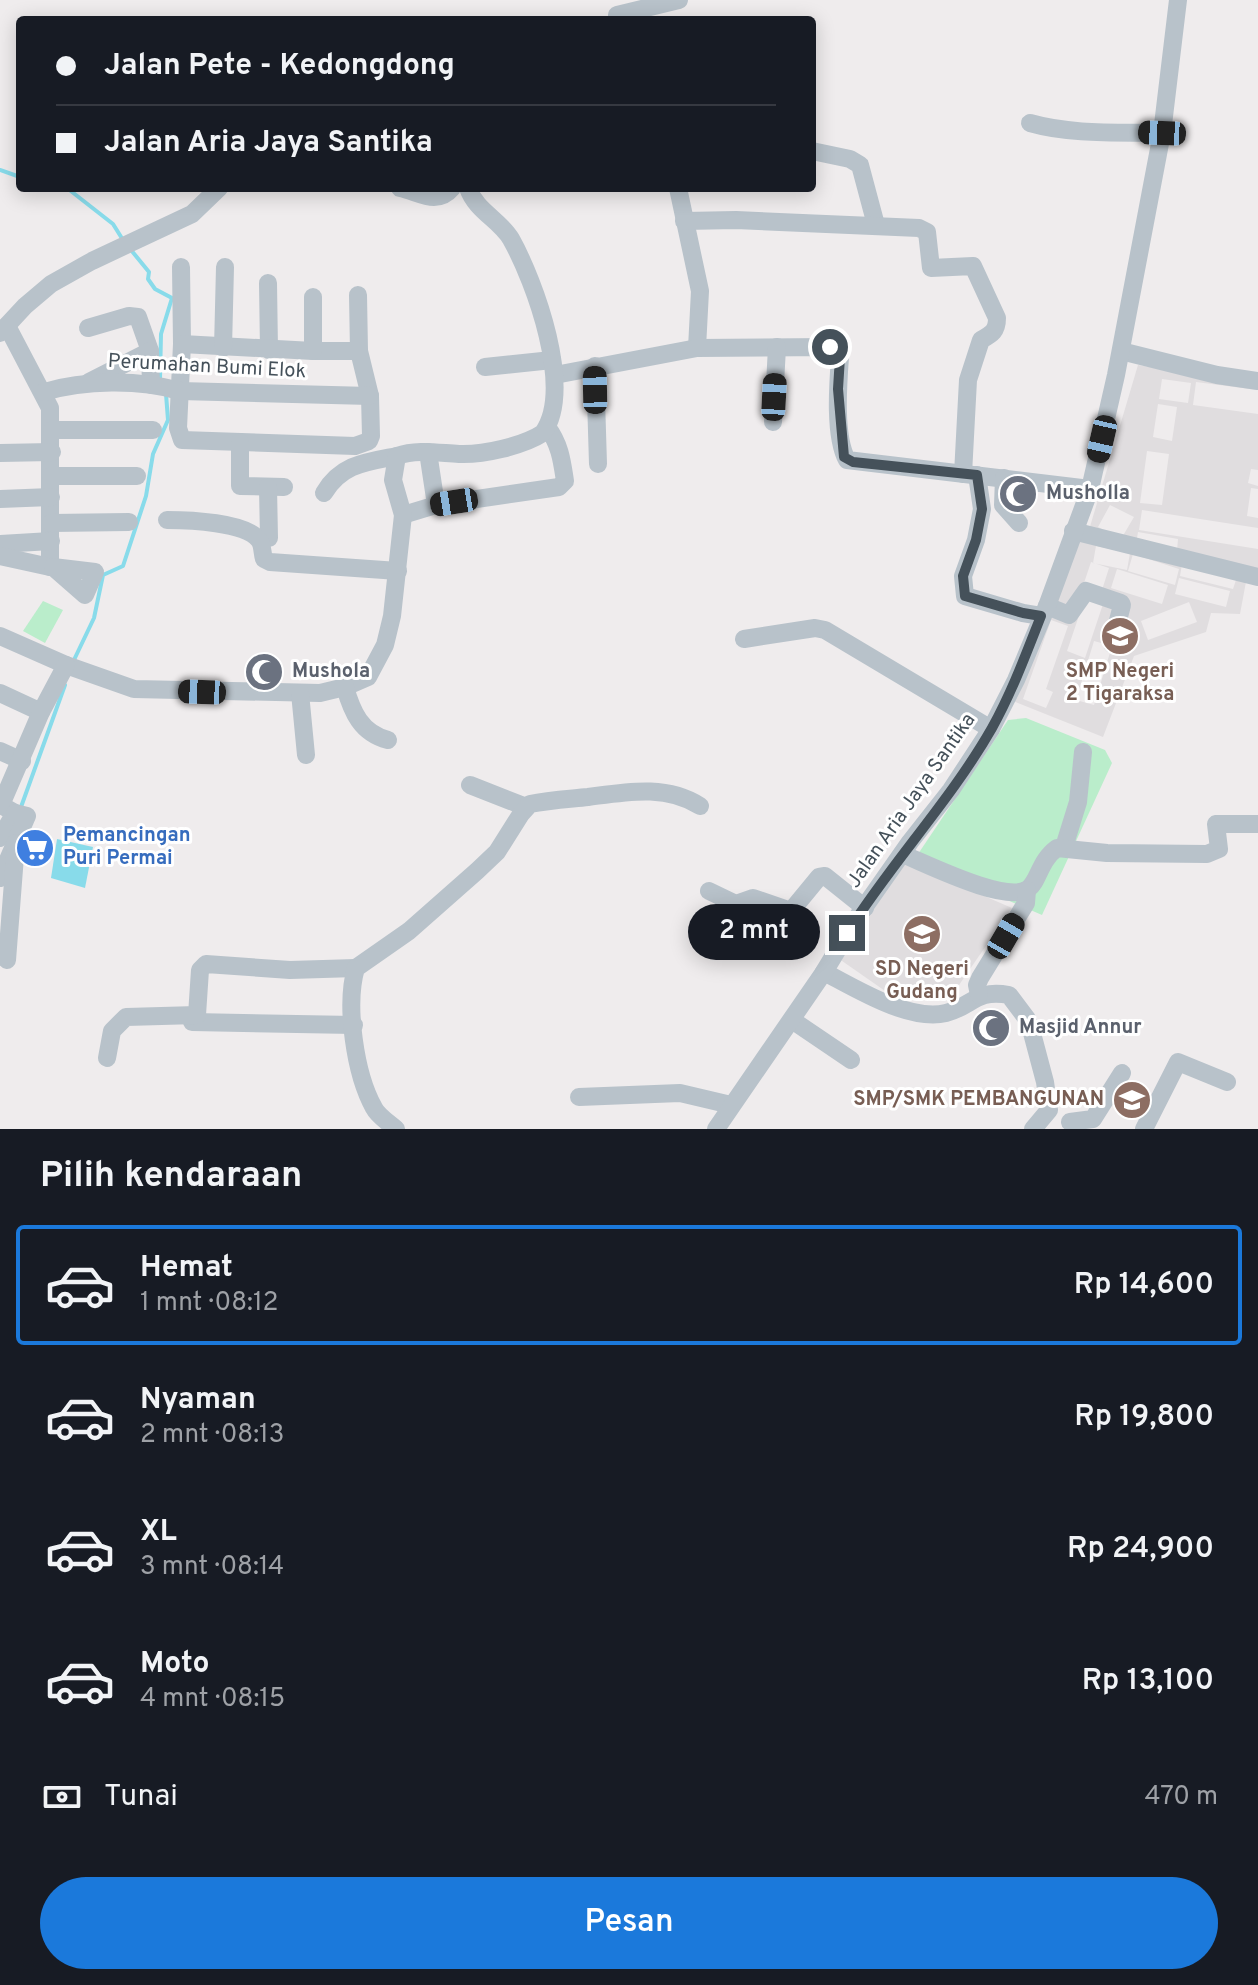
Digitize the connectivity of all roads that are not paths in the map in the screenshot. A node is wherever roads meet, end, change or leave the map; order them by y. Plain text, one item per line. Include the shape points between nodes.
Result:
1 (679, 0) edge
2 (1178, 0) edge
3 (616, 12) edge
4 (1030, 123) dead end
5 (1162, 133) junction
6 (816, 152) edge
7 (215, 192) edge
8 (414, 192) edge
9 (449, 192) edge
10 (471, 192) edge
11 (683, 192) edge
12 (684, 221) junction
13 (876, 225) junction
14 (181, 267) dead end
15 (225, 267) dead end
16 (268, 283) dead end
17 (358, 295) dead end
18 (313, 297) dead end
19 (88, 328) dead end
20 (4, 329) edge
21 (182, 344) junction
22 (777, 347) junction
23 (223, 348) junction
24 (697, 348) junction
25 (269, 350) junction
26 (150, 351) junction
27 (313, 351) junction
28 (359, 351) junction
29 (1121, 351) junction
30 (595, 366) junction
31 (485, 367) dead end
32 (554, 367) junction
33 (1258, 381) edge
34 (87, 383) junction
35 (165, 387) junction
36 (44, 392) junction
37 (370, 396) junction
38 (773, 422) dead end
39 (547, 427) junction
40 (52, 430) junction
41 (153, 430) dead end
42 (240, 442) junction
43 (52, 452) junction
44 (428, 452) junction
45 (0, 453) edge
46 (397, 456) junction
47 (598, 464) dead end
48 (970, 475) junction
49 (51, 476) junction
50 (137, 476) dead end
51 (1004, 478) junction
52 (1090, 489) junction
53 (324, 493) dead end
54 (51, 497) junction
55 (0, 499) edge
56 (436, 505) junction
57 (403, 515) junction
58 (167, 520) dead end
59 (129, 522) dead end
60 (1019, 523) dead end
61 (1073, 531) junction
62 (51, 532) junction
63 (269, 538) dead end
64 (0, 544) edge
65 (0, 556) edge
66 (398, 571) junction
67 (1258, 577) edge
68 (1044, 611) junction
69 (0, 636) edge
70 (744, 639) dead end
71 (1112, 644) dead end
72 (66, 665) junction
73 (345, 687) junction
74 (0, 693) edge
75 (300, 693) junction
76 (41, 712) junction
77 (991, 729) junction
78 (388, 740) dead end
79 (0, 751) edge
80 (1083, 752) dead end
81 (306, 755) dead end
82 (22, 761) junction
83 (470, 785) dead end
84 (700, 806) dead end
85 (526, 807) junction
86 (11, 810) edge
87 (1258, 824) edge
88 (8, 841) edge
89 (1064, 847) junction
90 (902, 854) junction
91 (0, 878) edge
92 (1027, 890) junction
93 (709, 891) dead end
94 (865, 908) junction
95 (7, 960) dead end
96 (356, 968) junction
97 (824, 972) junction
98 (979, 995) junction
99 (792, 1020) junction
100 (192, 1022) dead end
101 (354, 1025) junction
102 (107, 1058) dead end
103 (851, 1060) dead end
104 (1122, 1073) dead end
105 (1227, 1082) dead end
106 (579, 1097) dead end
107 (731, 1105) junction
108 (1049, 1110) junction
109 (1074, 1125) edge
110 (396, 1129) edge
111 (716, 1129) edge
112 (1033, 1129) edge
113 (1144, 1129) edge

1 - 3 street
2 - 5 street, Jalan Aria Jaya Santika
4 - 5 street
5 - 29 street, Jalan Aria Jaya Santika
6 - 13 street via 860,165
7 - 20 street via 192,214 51,284
8 - 9 street via 434,198
10 - 32 street via 510,237 543,316
11 - 12 street
12 - 13 street
12 - 24 street via 700,291
13 - 48 street via 924,229 934,269 973,266 997,318 994,333 981,340 968,380
14 - 21 street
15 - 23 street
16 - 25 street
17 - 28 street
18 - 27 street
19 - 26 street via 138,317
20 - 36 street
21 - 23 street
21 - 35 street
22 - 24 street
22 - 38 street
22 - 48 street via 830,347 839,353 847,460
23 - 25 street
24 - 30 street
25 - 27 street
26 - 34 street
26 - 35 street
27 - 28 street
28 - 37 street
29 - 33 street
29 - 52 street, Jalan Aria Jaya Santika
30 - 32 street
30 - 47 street
31 - 32 street
32 - 39 street
34 - 35 street, Perumahan Bumi Elok
34 - 36 street, Perumahan Bumi Elok
35 - 37 street, Perumahan Bumi Elok
35 - 42 street via 182,440
36 - 40 street
37 - 42 street via 371,436 364,444
39 - 44 street via 521,444 463,454
39 - 56 street via 561,452 565,481 559,487
40 - 41 street
40 - 43 street
42 - 63 street via 241,488 276,487
43 - 45 street
43 - 49 street
44 - 46 street
44 - 56 street
46 - 53 street via 345,469
46 - 57 street via 393,480
48 - 51 street
48 - 68 street via 982,509 963,576 965,596 1023,613
49 - 50 street
49 - 54 street
51 - 52 street
51 - 60 street via 1003,505
52 - 61 street, Jalan Aria Jaya Santika
54 - 55 street
54 - 62 street
56 - 57 street
57 - 66 street
58 - 66 street via 214,522 254,536 270,562
59 - 62 street
61 - 67 street
61 - 68 street, Jalan Aria Jaya Santika
62 - 64 street
62 - 65 street via 52,567
66 - 73 street via 378,662 368,677
68 - 71 street via 1071,614 1086,591 1121,603
68 - 77 street, Jalan Aria Jaya Santika
69 - 72 street
70 - 77 street via 825,630
72 - 75 street via 134,689
72 - 76 street
73 - 75 street
73 - 78 street via 357,721 372,735
74 - 76 street
75 - 81 street
76 - 82 street
77 - 90 street, Jalan Aria Jaya Santika
79 - 82 street
80 - 89 street via 1078,802
82 - 86 street
83 - 85 street
84 - 85 street via 656,791
85 - 96 street via 503,844 477,871 409,931
86 - 88 street
87 - 89 street via 1216,824 1219,849 1207,854
88 - 91 street
88 - 95 street
89 - 92 street via 1047,856
90 - 92 street via 994,890
90 - 94 street, Jalan Aria Jaya Santika
92 - 98 street via 1026,903 977,985
93 - 94 street via 736,904 753,898 791,911 825,876
94 - 97 street, Jalan Aria Jaya Santika
96 - 101 street
96 - 102 street via 206,964 200,970 197,1015 126,1017 112,1031
97 - 98 street via 876,999 921,1012 947,1013
97 - 99 street, Jalan Aria Jaya Santika
98 - 108 street via 1009,995 1027,1019
99 - 103 street
99 - 107 street, Jalan Aria Jaya Santika
100 - 101 street
101 - 110 street via 359,1069 375,1111
104 - 109 street via 1093,1119
105 - 113 street via 1178,1062
106 - 107 street via 680,1093
107 - 111 street, Jalan Aria Jaya Santika
108 - 109 street
108 - 112 street

